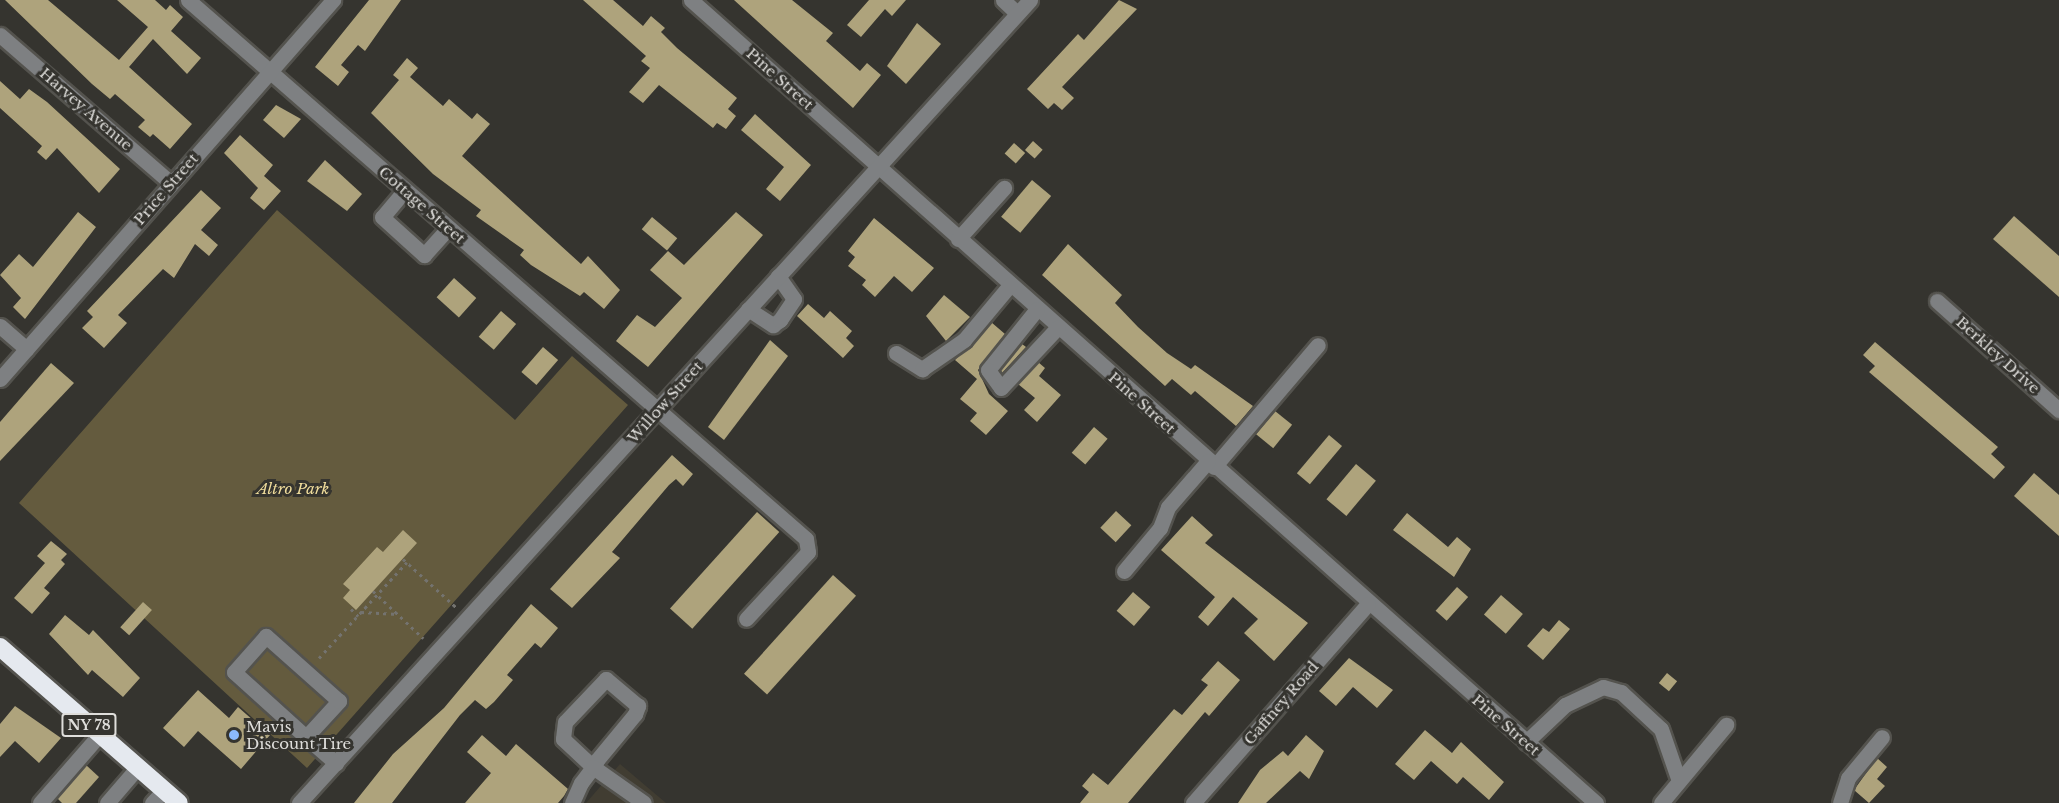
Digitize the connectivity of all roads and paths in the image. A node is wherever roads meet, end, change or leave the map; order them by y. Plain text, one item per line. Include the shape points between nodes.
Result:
1 (188, 0) edge
2 (333, 0) edge
3 (691, 0) edge
4 (1003, 0) edge
5 (1030, 0) edge
6 (1017, 13) junction
7 (0, 35) edge
8 (270, 72) junction
9 (876, 166) junction
10 (171, 183) junction
11 (1004, 188) dead end
12 (405, 190) junction
13 (448, 228) junction
14 (958, 239) junction
15 (778, 276) junction
16 (1010, 285) junction
17 (1937, 300) dead end
18 (748, 309) junction
19 (1037, 309) junction
20 (0, 326) edge
21 (1058, 327) junction
22 (1318, 345) dead end
23 (26, 349) junction
24 (896, 353) dead end
25 (0, 379) edge
26 (2059, 410) edge
27 (657, 411) junction
28 (1211, 464) junction
29 (403, 559) dead end
30 (407, 562) junction
31 (1124, 571) dead end
32 (373, 591) dead end
33 (377, 595) junction
34 (1368, 604) junction
35 (351, 609) dead end
36 (458, 609) dead end
37 (359, 614) junction
38 (398, 614) junction
39 (746, 619) dead end
40 (423, 638) dead end
41 (3, 655) edge
42 (319, 658) dead end
43 (1726, 724) dead end
44 (100, 734) junction
45 (306, 737) junction
46 (1882, 737) dead end
47 (1526, 742) junction
48 (336, 763) junction
49 (138, 767) junction
50 (592, 767) junction
51 (1679, 781) junction
52 (158, 796) edge
53 (40, 803) edge
54 (106, 803) edge
55 (179, 803) edge
56 (299, 803) edge
57 (572, 803) edge
58 (644, 803) edge
59 (1193, 803) edge
60 (1596, 803) edge
61 (1660, 803) edge
62 (1840, 803) edge

1 - 8 street, Cottage Street
2 - 8 street, Price Street
3 - 9 street, Pine Street
4 - 6 street
5 - 6 street, Willow Street
6 - 9 street, Willow Street
7 - 10 street, Harvey Avenue
8 - 10 street, Price Street
8 - 12 street, Cottage Street
9 - 14 street, Pine Street
9 - 15 street, Willow Street
10 - 23 street, Price Street
11 - 14 street
12 - 13 street, Cottage Street
12 - 13 street via 382,217 424,255
13 - 27 street, Cottage Street
14 - 16 street, Pine Street
15 - 18 street, Willow Street
15 - 18 street via 794,299 780,321 773,325
16 - 19 street, Pine Street
16 - 24 street via 964,340 922,369
17 - 26 street, Berkley Drive
18 - 27 street, Willow Street
19 - 21 street, Pine Street
19 - 21 street via 988,370 1001,388
20 - 23 street
21 - 28 street, Pine Street
22 - 28 street
23 - 25 street, Price Street
27 - 39 street, Cottage Street via 806,539 808,552
27 - 48 street, Willow Street
28 - 31 street via 1168,507 1160,528
28 - 34 street, Pine Street
29 - 30 path
30 - 33 path
30 - 36 path
32 - 33 path
33 - 37 path
33 - 38 path
34 - 47 street, Pine Street
34 - 59 street, Gaffney Road
35 - 37 path
37 - 38 path
37 - 42 path
38 - 40 path
41 - 44 highway, NY 78
43 - 51 street
44 - 49 highway, NY 78
44 - 53 street
45 - 45 street via 234,672 266,636 339,701
45 - 48 street
46 - 62 street via 1848,778
47 - 51 street via 1565,705 1603,687 1621,692 1661,729
47 - 60 street, Pine Street
48 - 56 street, Willow Street
49 - 52 highway, NY 78
49 - 54 street
50 - 50 street via 638,706 606,679 597,683 562,730 568,745
50 - 57 street
50 - 58 street
51 - 61 street
52 - 55 highway, NY 78

